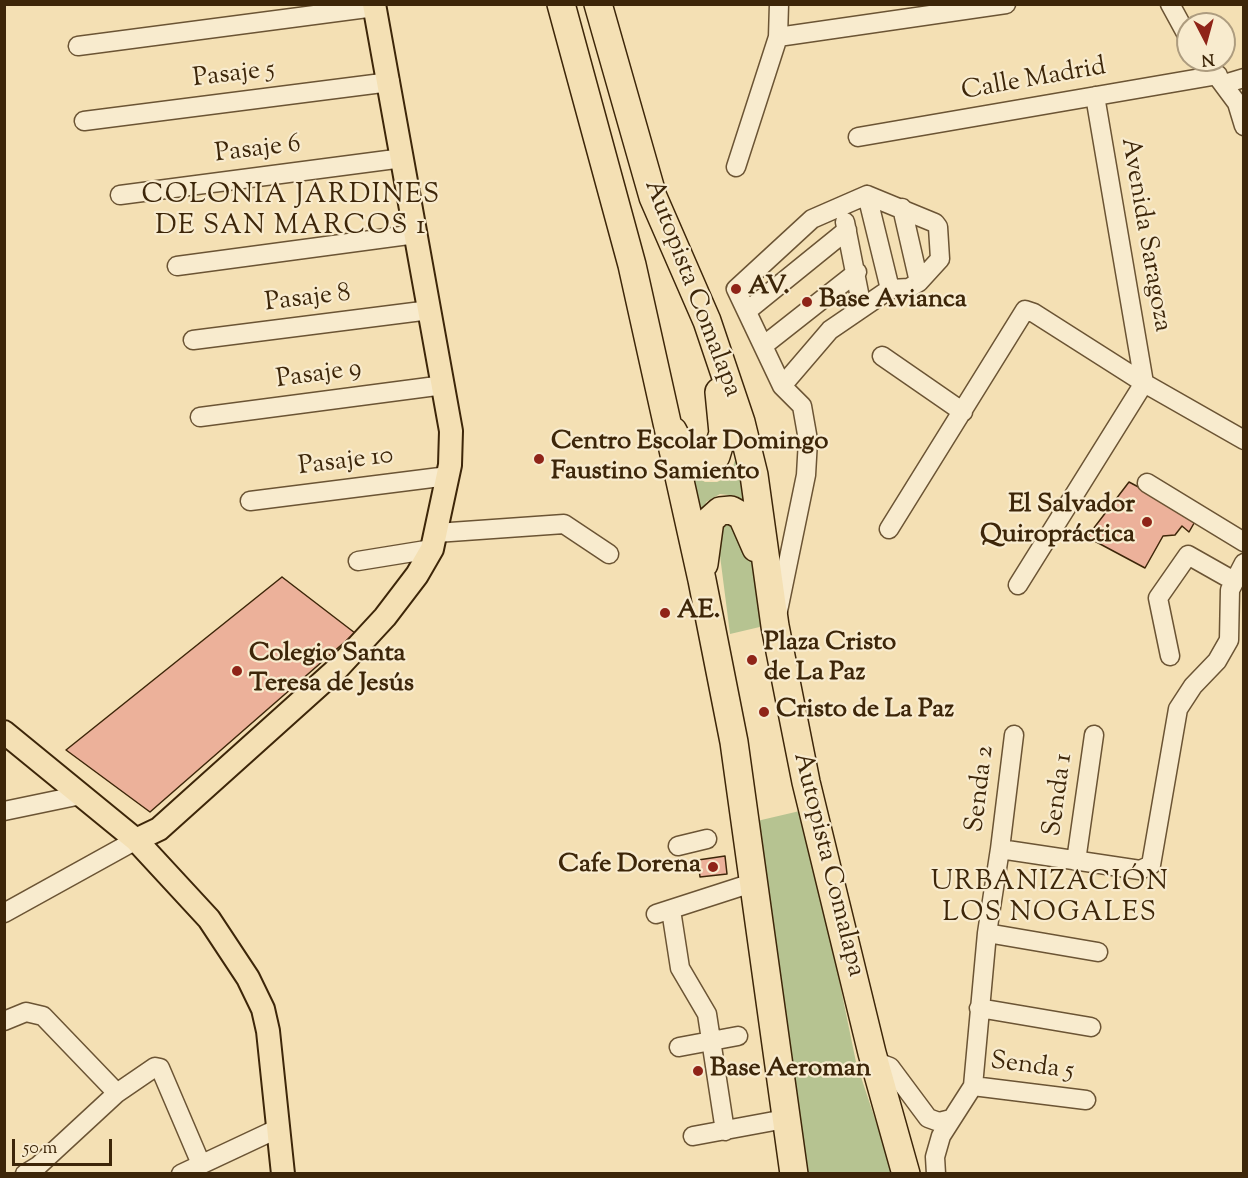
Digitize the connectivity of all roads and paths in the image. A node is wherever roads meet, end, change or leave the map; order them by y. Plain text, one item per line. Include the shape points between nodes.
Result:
1 (561, 4) edge
2 (598, 4) edge
3 (779, 4) edge
4 (1006, 4) edge
5 (374, 6) edge
6 (777, 37) junction
7 (78, 46) dead end
8 (1215, 72) edge
9 (1244, 78) edge
10 (1221, 79) junction
11 (390, 82) junction
12 (1095, 96) junction
13 (84, 121) dead end
14 (1244, 126) edge
15 (858, 137) dead end
16 (403, 158) junction
17 (736, 167) dead end
18 (120, 195) dead end
19 (867, 195) junction
20 (842, 206) junction
21 (902, 208) junction
22 (847, 230) junction
23 (416, 234) junction
24 (177, 266) dead end
25 (857, 272) junction
26 (919, 282) junction
27 (890, 289) junction
28 (862, 308) junction
29 (430, 310) junction
30 (747, 311) junction
31 (707, 321) junction
32 (193, 340) dead end
33 (763, 346) junction
34 (882, 356) dead end
35 (657, 382) junction
36 (1144, 383) junction
37 (444, 385) junction
38 (782, 386) junction
39 (963, 412) junction
40 (200, 417) dead end
41 (1244, 440) edge
42 (448, 476) junction
43 (1147, 483) dead end
44 (250, 501) dead end
45 (795, 529) junction
46 (889, 529) dead end
47 (762, 539) junction
48 (434, 541) junction
49 (1244, 542) edge
50 (609, 554) dead end
51 (358, 561) dead end
52 (1238, 572) edge
53 (702, 580) junction
54 (768, 583) junction
55 (1018, 585) dead end
56 (775, 626) junction
57 (1170, 656) dead end
58 (4, 732) edge
59 (1014, 735) dead end
60 (1094, 735) dead end
61 (81, 795) junction
62 (4, 811) edge
63 (706, 839) dead end
64 (136, 840) junction
65 (678, 846) dead end
66 (1000, 849) junction
67 (1076, 861) junction
68 (752, 883) junction
69 (4, 913) edge
70 (987, 933) junction
71 (1098, 952) dead end
72 (979, 1008) junction
73 (4, 1021) edge
74 (1091, 1027) dead end
75 (738, 1036) dead end
76 (711, 1042) junction
77 (679, 1047) dead end
78 (874, 1061) junction
79 (973, 1086) junction
80 (117, 1093) junction
81 (1086, 1100) dead end
82 (785, 1119) junction
83 (951, 1119) junction
84 (279, 1128) junction
85 (725, 1131) junction
86 (693, 1136) dead end
87 (201, 1164) junction
88 (34, 1171) edge
89 (181, 1173) edge
90 (283, 1173) edge
91 (794, 1173) edge
92 (906, 1173) edge
93 (936, 1173) edge

1 - 35 highway, Autopista Comalapa via 632,266
2 - 31 highway, Autopista Comalapa via 653,197
3 - 6 street
4 - 6 street
5 - 7 street
5 - 11 main road
6 - 17 street
8 - 10 street
9 - 10 street, Calle Madrid
10 - 12 street, Calle Madrid
10 - 14 street via 1237,104
11 - 13 street, Pasaje 5
11 - 16 main road
12 - 15 street, Calle Madrid
12 - 36 street, Avenida Saragoza
16 - 18 street, Pasaje 6
16 - 23 main road
19 - 20 street
19 - 21 street
19 - 27 street
20 - 22 street
20 - 30 street via 812,219 736,289
21 - 26 street
21 - 26 street via 938,227 940,259
22 - 25 street
22 - 30 street
23 - 24 street
23 - 29 main road
25 - 28 street
25 - 33 street
26 - 27 street via 909,288
27 - 28 street
28 - 38 street via 830,330
29 - 32 street, Pasaje 8
29 - 37 main road
30 - 33 street
31 - 35 highway via 723,422 722,442 716,456 695,462 685,454
31 - 47 highway, Autopista Comalapa via 741,422 754,475
33 - 38 street
34 - 39 street
35 - 53 highway, Autopista Comalapa
36 - 39 street via 1025,310
36 - 41 street
36 - 55 street
37 - 40 street, Pasaje 9
37 - 42 main road via 451,431
38 - 45 street via 802,406 808,440 806,475
39 - 46 street
42 - 44 street, Pasaje 10
42 - 48 main road
43 - 49 street
45 - 47 street via 787,535
45 - 56 street
47 - 54 highway, Autopista Comalapa
48 - 50 street via 564,524
48 - 51 street
48 - 64 main road via 417,575 336,670 159,829
52 - 57 street via 1188,555 1158,598
52 - 67 street via 1230,590 1229,639 1217,661 1178,709 1151,865 1140,870
53 - 54 highway via 710,520 720,510 731,510 748,525
53 - 68 highway, Autopista Comalapa via 734,742
54 - 56 highway, Autopista Comalapa
56 - 78 highway, Autopista Comalapa via 806,782
58 - 61 main road
59 - 66 street, Senda 2
60 - 67 street, Senda 1
61 - 62 street
61 - 64 main road
63 - 65 street
64 - 69 street
64 - 84 main road via 209,919 248,978 263,1009 268,1031
66 - 67 street
66 - 70 street, Senda 2
68 - 76 street via 663,912 676,969 707,1014
68 - 82 highway, Autopista Comalapa
70 - 71 street
70 - 72 street, Senda 2
72 - 74 street
72 - 79 street, Senda 2
73 - 80 street via 26,1012 43,1016
75 - 76 street
76 - 77 street
76 - 85 street
78 - 83 street via 890,1067 928,1118 939,1122
78 - 92 highway, Autopista Comalapa
79 - 81 street, Senda 5
79 - 83 street
80 - 87 street via 145,1072 160,1068
80 - 88 street
82 - 85 street
82 - 91 highway, Autopista Comalapa
83 - 93 street via 935,1157
84 - 87 street
84 - 90 main road
85 - 86 street
87 - 89 street

